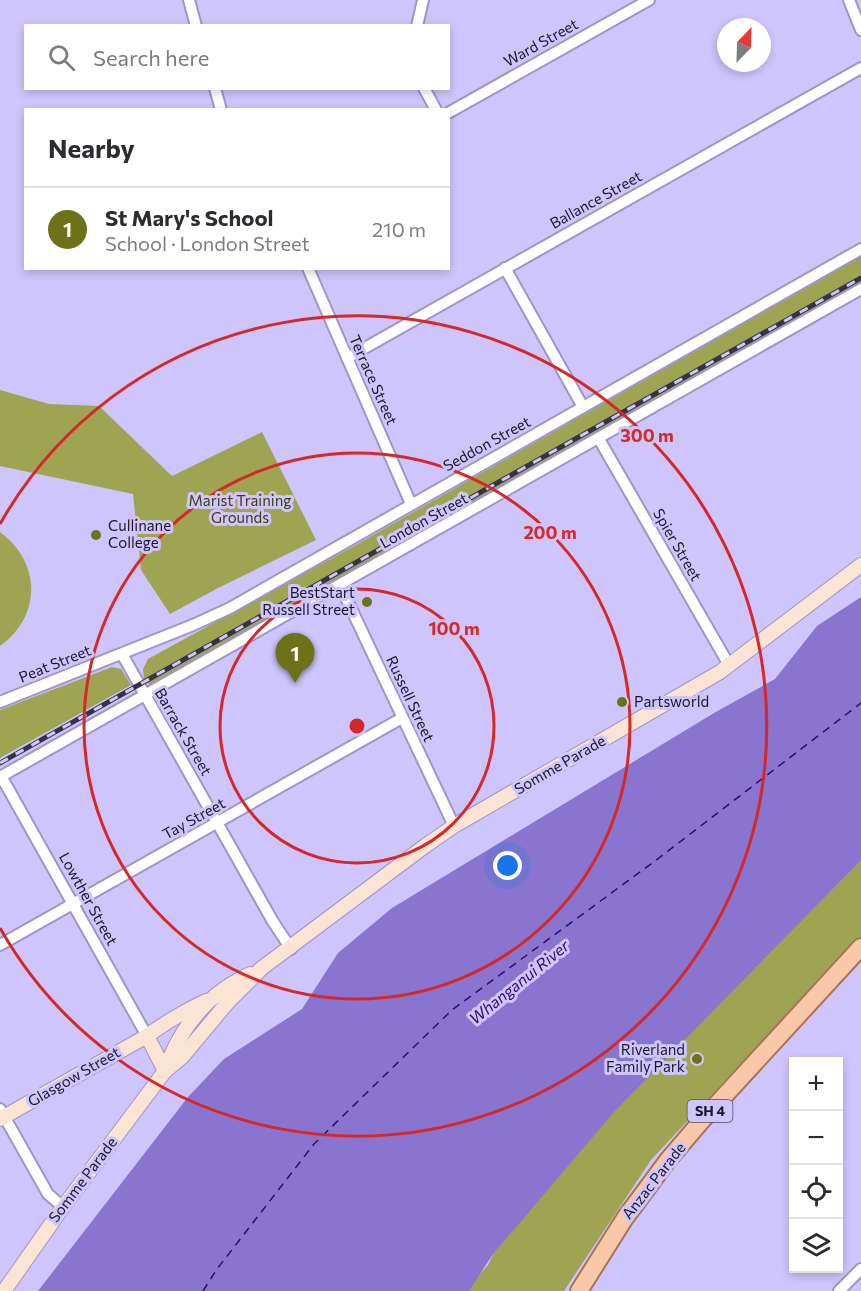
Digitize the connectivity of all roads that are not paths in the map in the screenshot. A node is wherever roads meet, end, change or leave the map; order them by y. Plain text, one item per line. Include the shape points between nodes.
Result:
1 (189, 0) edge
2 (423, 0) edge
3 (649, 0) edge
4 (849, 0) edge
5 (195, 24) edge
6 (417, 24) edge
7 (861, 30) edge
8 (861, 68) edge
9 (216, 90) edge
10 (425, 90) edge
11 (220, 108) edge
12 (435, 108) edge
13 (450, 112) edge
14 (861, 249) edge
15 (505, 268) junction
16 (309, 270) edge
17 (861, 289) edge
18 (347, 358) junction
19 (583, 407) junction
20 (599, 439) junction
21 (411, 504) junction
22 (861, 565) edge
23 (340, 585) junction
24 (122, 654) junction
25 (729, 665) junction
26 (145, 696) junction
27 (0, 702) edge
28 (402, 718) junction
29 (1, 777) edge
30 (217, 823) junction
31 (454, 826) junction
32 (74, 903) junction
33 (0, 945) edge
34 (291, 949) junction
35 (860, 952) edge
36 (262, 969) junction
37 (206, 1001) junction
38 (228, 1002) junction
39 (189, 1023) junction
40 (147, 1036) junction
41 (165, 1071) junction
42 (1, 1115) edge
43 (63, 1207) junction
44 (861, 1269) edge
45 (4, 1291) edge
46 (579, 1291) edge
47 (839, 1291) edge

1 - 5 street
2 - 6 street
3 - 13 street, Ward Street
4 - 7 street
8 - 15 street, Ballance Street
9 - 11 street
10 - 12 street
14 - 19 street, Seddon Street
15 - 18 street, Ballance Street
15 - 19 street
16 - 18 street, Terrace Street
17 - 20 street, London Street
18 - 21 street, Terrace Street
19 - 21 street, Seddon Street
20 - 23 street, London Street
20 - 25 street, Spier Street
21 - 24 street, Seddon Street via 230,608
22 - 25 main road, Somme Parade
23 - 26 street, London Street
23 - 28 street, Russell Street
24 - 26 street, Barrack Street
24 - 27 street, Peat Street
25 - 31 main road, Somme Parade
26 - 29 street, London Street
26 - 30 street, Barrack Street
28 - 30 street, Tay Street
28 - 31 street, Russell Street
29 - 32 street, Lowther Street
30 - 32 street, Tay Street
30 - 34 street, Barrack Street
31 - 34 main road, Somme Parade
32 - 33 street, Tay Street
32 - 40 street, Lowther Street
34 - 36 main road, Somme Parade
35 - 46 main road, Anzac Parade / SH 4 via 668,1160 624,1218
36 - 37 main road, Somme Parade
36 - 38 main road, Somme Parade
37 - 39 main road, Somme Parade
37 - 40 main road, Glasgow Street
38 - 39 main road, Glasgow Street
38 - 41 main road, Somme Parade via 182,1057
39 - 40 main road, Glasgow Street via 164,1034
39 - 41 main road, Somme Parade via 172,1050
40 - 41 main road
40 - 42 main road, Glasgow Street
41 - 43 main road, Somme Parade
42 - 43 street via 48,1194
43 - 45 main road, Somme Parade
44 - 47 street

